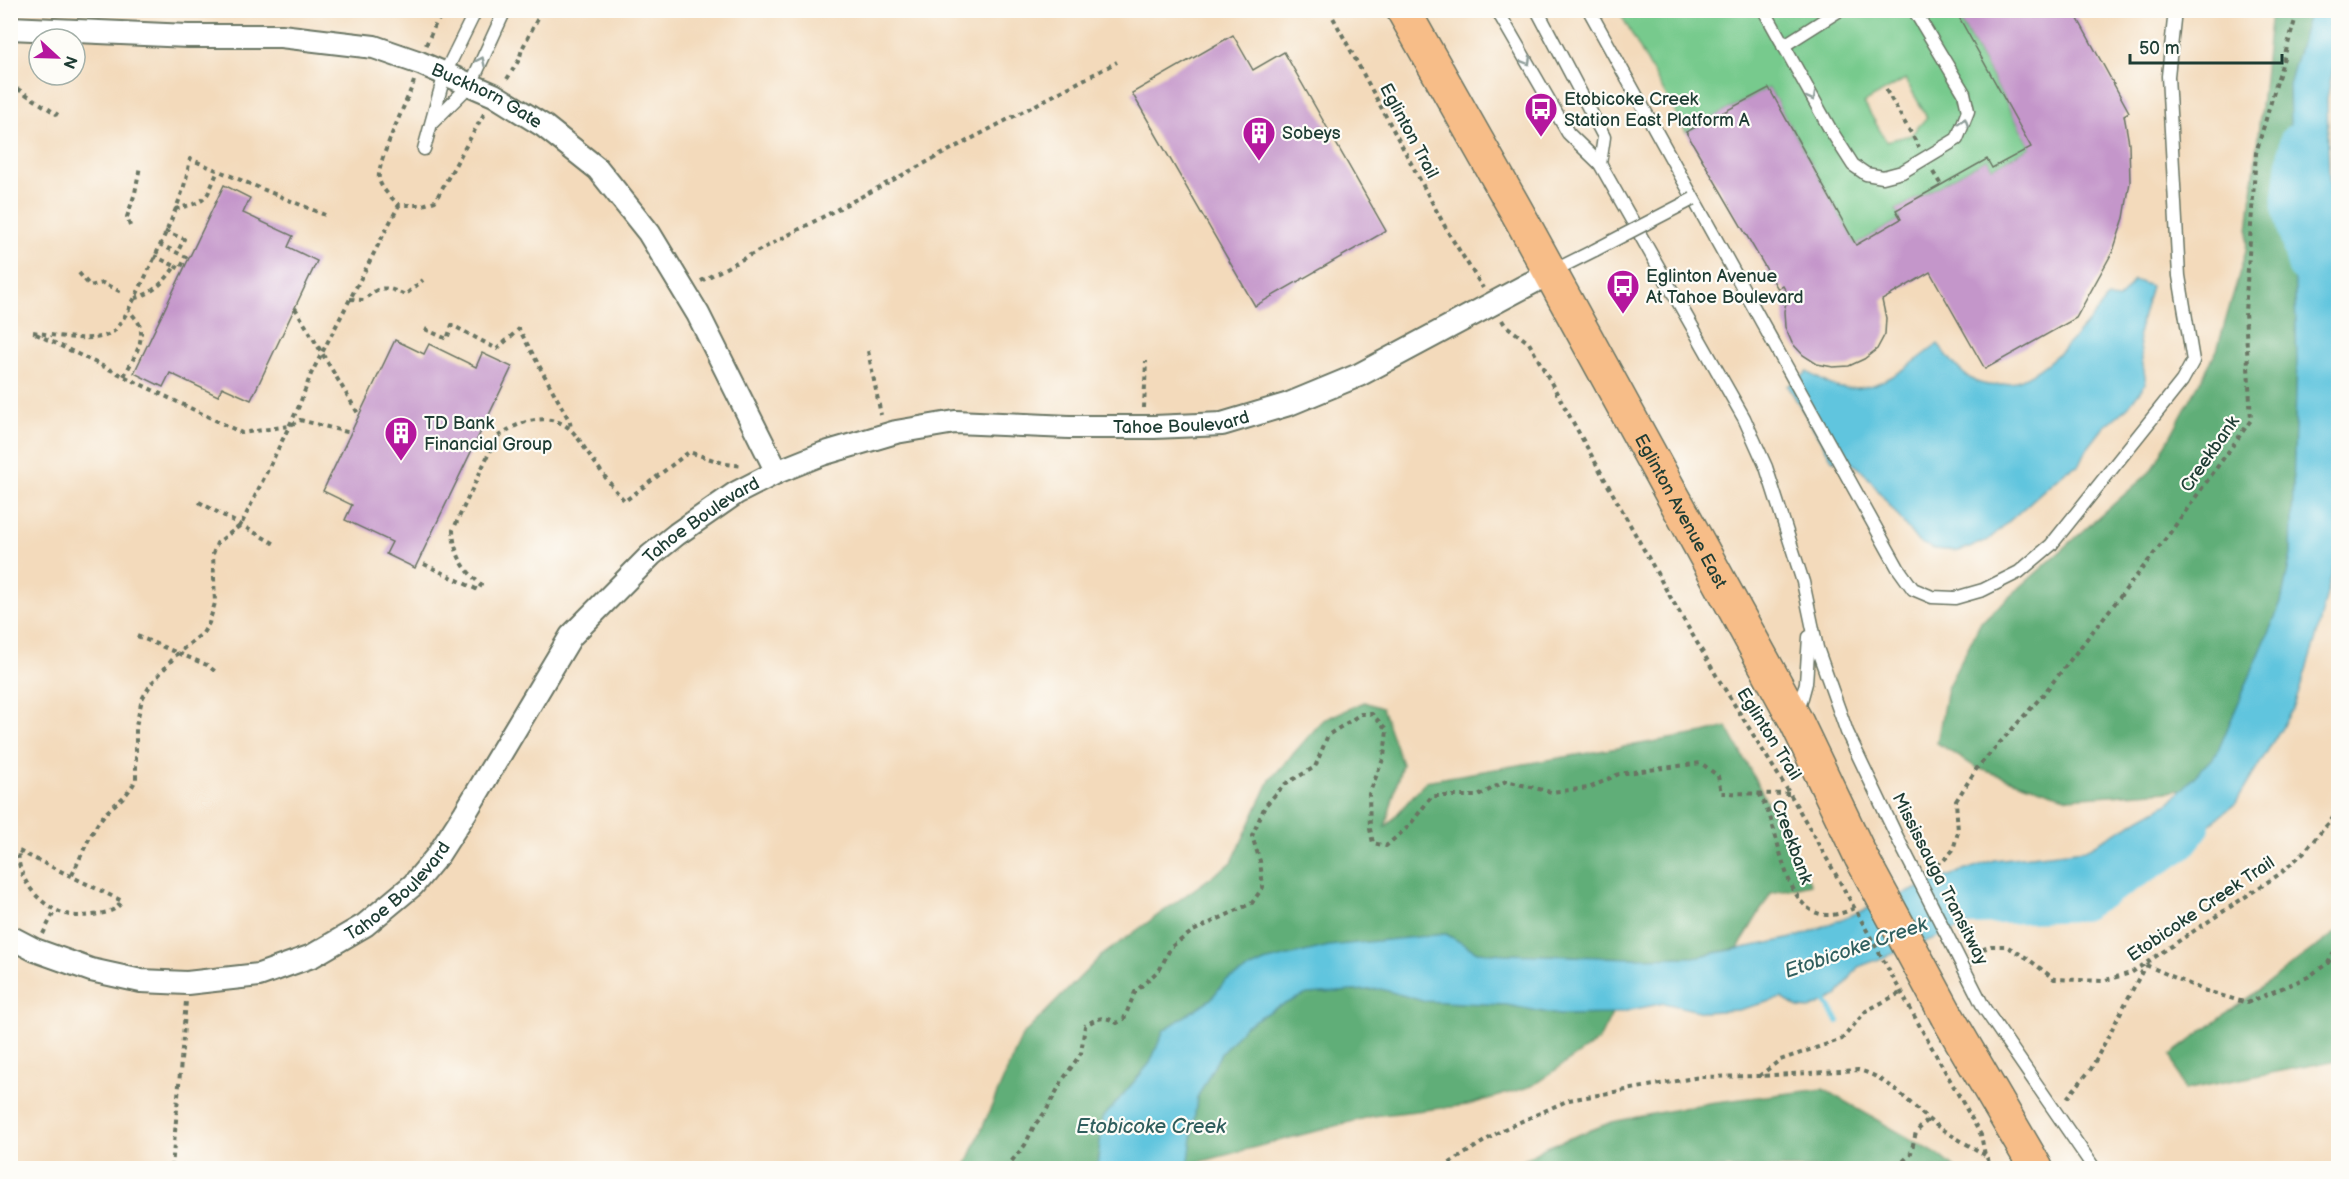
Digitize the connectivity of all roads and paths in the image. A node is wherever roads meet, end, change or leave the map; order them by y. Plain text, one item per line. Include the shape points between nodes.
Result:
1 (476, 10) edge
2 (505, 10) edge
3 (542, 10) edge
4 (1329, 10) edge
5 (1403, 10) edge
6 (1497, 10) edge
7 (1537, 10) edge
8 (1589, 10) edge
9 (1764, 10) edge
10 (1840, 10) edge
11 (1914, 10) edge
12 (2175, 10) edge
13 (2298, 10) edge
14 (10, 28) edge
15 (1783, 46) junction
16 (1117, 62) dead end
17 (445, 73) junction
18 (10, 84) edge
19 (471, 84) junction
20 (1886, 90) dead end
21 (409, 95) dead end
22 (494, 95) junction
23 (58, 115) dead end
24 (432, 123) junction
25 (1908, 129) dead end
26 (424, 149) dead end
27 (1600, 164) junction
28 (140, 166) dead end
29 (218, 171) junction
30 (1693, 199) junction
31 (399, 206) junction
32 (175, 209) junction
33 (325, 215) dead end
34 (130, 226) dead end
35 (165, 231) junction
36 (159, 244) junction
37 (177, 253) junction
38 (154, 256) junction
39 (1468, 262) dead end
40 (175, 266) junction
41 (79, 273) dead end
42 (1550, 273) junction
43 (423, 280) dead end
44 (684, 290) junction
45 (121, 292) dead end
46 (134, 299) junction
47 (350, 299) junction
48 (295, 308) dead end
49 (129, 310) junction
50 (1505, 325) dead end
51 (425, 329) dead end
52 (868, 351) dead end
53 (1146, 361) dead end
54 (124, 376) junction
55 (360, 415) dead end
56 (289, 426) junction
57 (1144, 427) junction
58 (572, 430) junction
59 (351, 433) dead end
60 (885, 435) junction
61 (777, 472) junction
62 (199, 502) dead end
63 (241, 525) junction
64 (278, 545) dead end
65 (424, 564) dead end
66 (1803, 582) junction
67 (137, 636) dead end
68 (178, 653) junction
69 (216, 672) dead end
70 (1796, 721) junction
71 (1759, 793) junction
72 (1790, 794) junction
73 (1956, 801) dead end
74 (2338, 812) edge
75 (1848, 865) junction
76 (72, 875) junction
77 (1831, 917) dead end
78 (10, 937) edge
79 (2338, 946) edge
80 (2027, 958) dead end
81 (2147, 964) junction
82 (187, 982) junction
83 (1888, 999) dead end
84 (1935, 1023) junction
85 (1759, 1076) junction
86 (2067, 1098) dead end
87 (1929, 1119) junction
88 (1985, 1155) junction
89 (1990, 1163) junction
90 (172, 1168) edge
91 (1006, 1168) edge
92 (1442, 1168) edge
93 (1897, 1168) edge
94 (1987, 1168) edge
95 (1993, 1168) edge
96 (2036, 1168) edge
97 (2094, 1168) edge

1 - 17 lane
19 -> 2 lane
3 - 22 path via 519,60
4 - 39 path, Eglinton Trail via 1443,224
5 - 42 main road, Eglinton Avenue East
6 -> 27 lane, Mississauga Transitway via 1568,133
7 - 27 lane via 1604,137
8 - 30 lane
9 - 15 lane
10 - 15 lane
15 -> 11 lane via 1853,165 1866,174 1884,177 1902,172 1957,140 1968,111 1964,93
12 - 30 lane via 2168,76 2179,276 2193,361 2182,381 2051,545 2019,572 1983,590 1955,598 1932,597 1913,589
13 - 73 path, Creekbank via 2256,153 2246,312 2251,420 2167,537 2042,696 1977,768
14 - 17 street, Buckhorn Gate via 281,36 374,46
16 - 44 path
17 - 19 street, Buckhorn Gate
17 - 24 lane
18 - 23 path
19 - 22 street, Buckhorn Gate
19 - 24 lane
20 - 25 path
21 - 31 path via 378,177
22 - 31 path via 435,201
22 - 44 street, Buckhorn Gate via 544,126 598,169 649,233
24 - 26 lane
27 - 66 lane, Mississauga Transitway via 1744,418 1766,467
28 - 34 path via 127,217
29 - 32 path via 205,199
29 - 32 path via 190,159
29 - 33 path
30 - 42 lane, bridge
31 - 47 path
32 - 35 path
35 - 36 path
35 - 37 path via 184,239
36 - 37 path
36 - 38 path
37 - 40 path via 186,257 180,269
38 - 40 path
38 - 46 path
40 - 46 path via 169,277 146,296
41 - 45 path via 90,286 103,283
42 - 57 street, Tahoe Boulevard via 1359,375 1288,404 1222,424
42 - 70 main road, Eglinton Avenue East
43 - 47 path via 405,295 390,288 374,290 364,300
44 - 61 street, Buckhorn Gate
46 - 49 path
47 - 56 path
48 - 55 path, bridge
49 - 54 path via 140,324 141,334
49 - 54 path via 113,333 93,338 33,332
50 - 72 path, Eglinton Trail via 1529,343 1680,614
51 - 58 path via 447,339 452,325 497,349 519,329
52 - 60 path
53 - 57 path
54 - 56 path via 242,433
56 - 59 path via 300,420
56 - 63 path
57 - 60 street, Tahoe Boulevard via 956,422
58 - 61 path via 625,501 689,452 726,464
58 - 65 path via 541,419 517,424 496,438 453,530 459,562 481,585 478,590
60 - 61 street, Tahoe Boulevard
61 - 82 street, Tahoe Boulevard via 735,492 677,534 622,582 571,636 460,821 413,885 365,925 312,956 259,975
62 - 63 path
63 - 64 path
63 - 68 path via 217,543 213,554 215,603 209,623 203,633
66 - 70 lane, Mississauga Transitway via 1810,646
66 - 97 lane, Mississauga Transitway, bridge via 1817,648 1847,732 1896,835 1984,1008
67 - 68 path
68 - 69 path
68 - 76 path via 151,684 138,710 133,786 102,818
70 - 75 main road, Eglinton Avenue East
71 - 72 path
71 - 77 path, Creekbank via 1771,820 1786,877 1811,911
71 - 91 path via 1721,794 1718,777 1701,763 1620,774 1589,788 1551,792 1506,781 1478,796 1432,796 1409,826 1386,846 1373,843 1369,794 1384,757 1387,730 1372,714 1361,714 1328,735 1315,767 1284,784 1265,806 1252,836 1263,887 1252,903 1193,931 1171,947 1160,969 1135,992 1124,1019 1117,1023 1110,1017 1095,1019 1085,1026 1081,1053 1025,1145
72 - 75 path, Eglinton Trail
74 - 81 path, Etobicoke Creek Trail via 2281,873
75 - 84 main road, Eglinton Avenue East, bridge
75 - 84 path, Eglinton Trail, bridge
76 - 76 path via 30,856 19,851 17,862 29,887 55,910 68,915 107,913 122,901
78 - 82 street, Tahoe Boulevard via 91,969 141,981
79 - 81 path via 2328,963 2308,977 2247,1003 2203,990
80 - 81 path, Etobicoke Creek Trail via 2054,979 2079,981 2102,981 2132,973
81 - 86 path via 2091,1069
82 - 90 path
83 - 85 path via 1866,1011 1842,1039 1779,1060
84 - 88 path, Eglinton Trail via 1981,1135
84 - 96 main road, Eglinton Avenue East
85 - 87 path via 1858,1070 1872,1073
85 - 92 path via 1700,1077 1569,1100 1503,1130
87 - 88 path
87 - 93 path via 1916,1132 1911,1153
88 - 89 path, Eglinton Trail
89 - 94 path
89 - 95 path, Eglinton Trail

